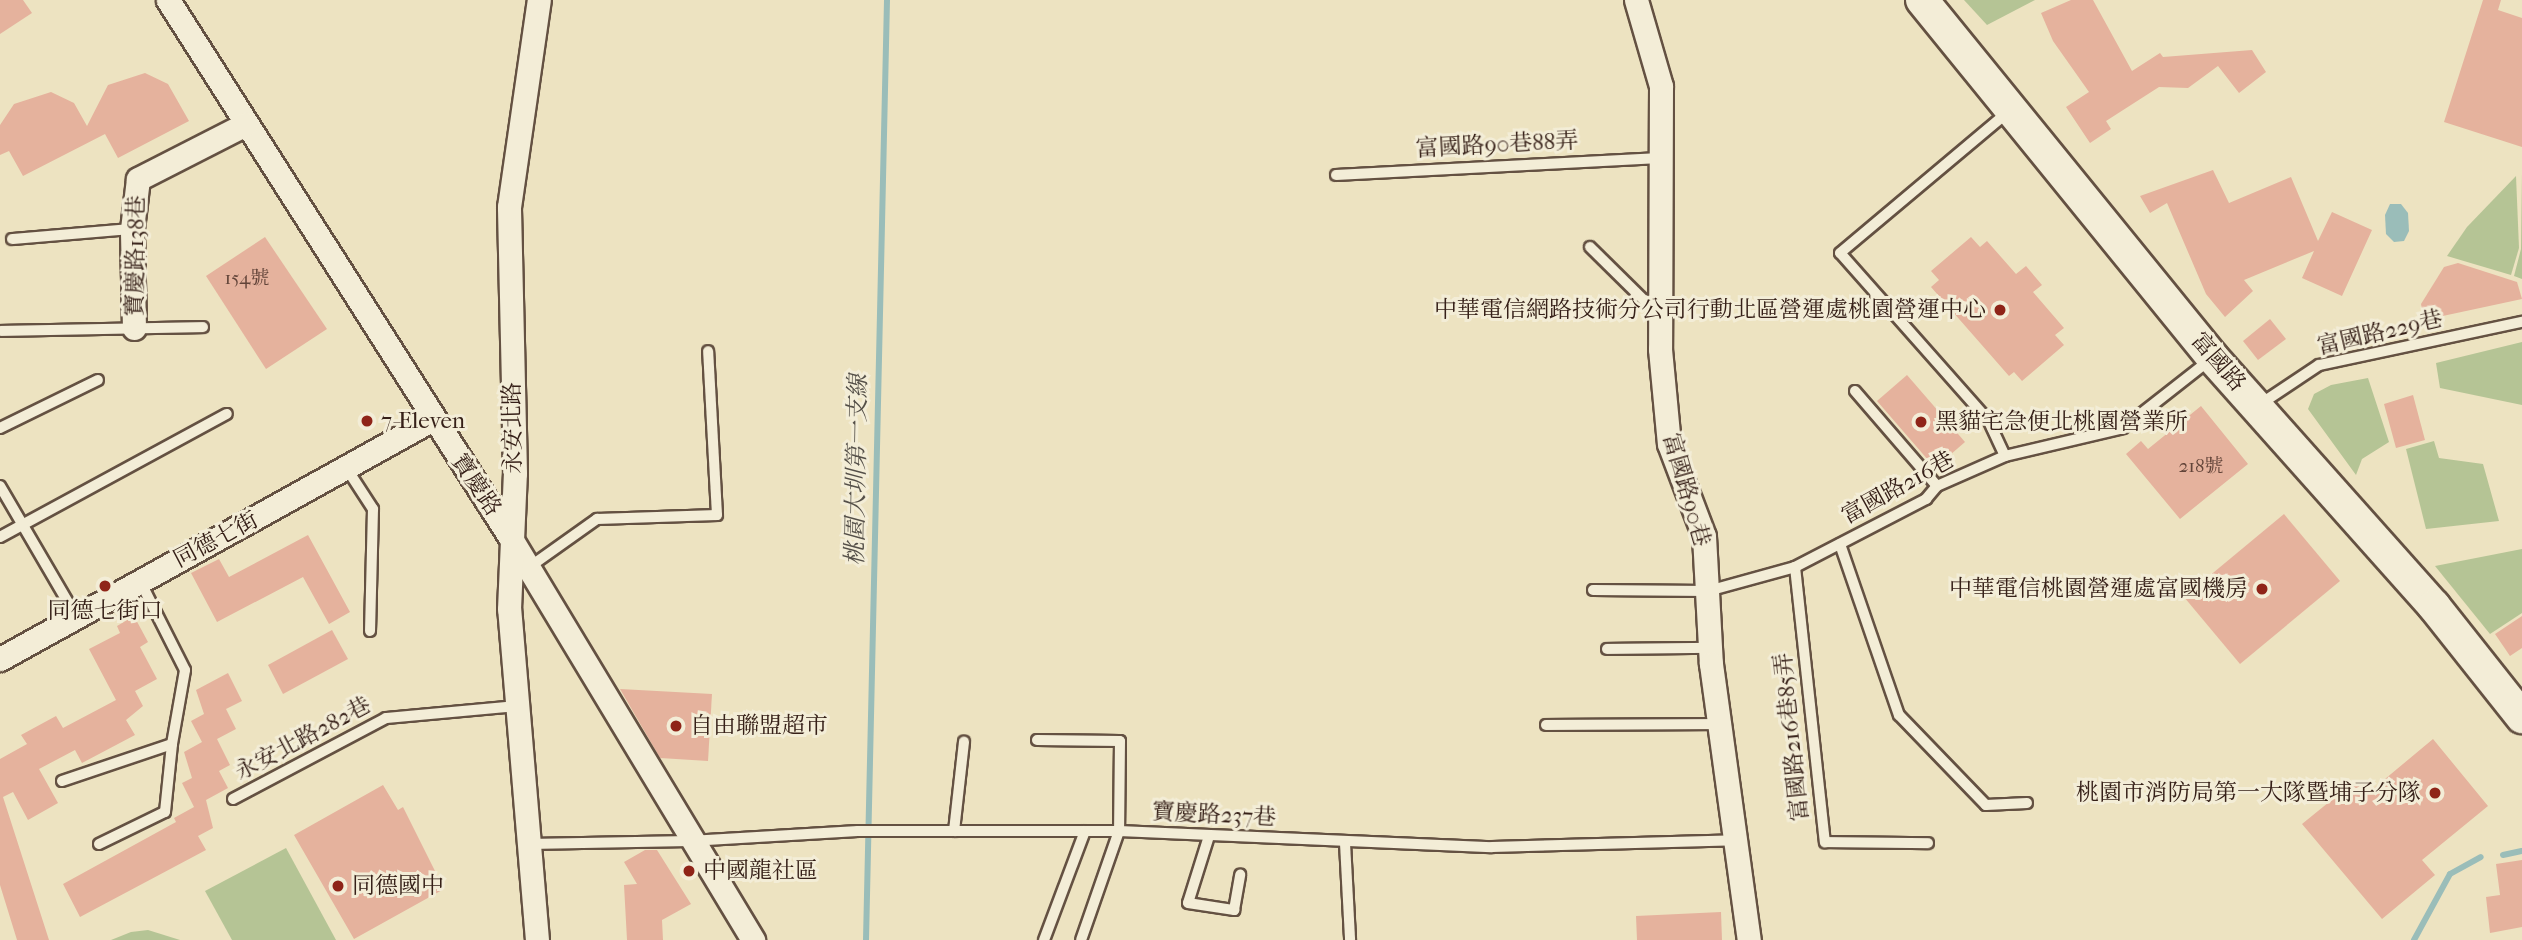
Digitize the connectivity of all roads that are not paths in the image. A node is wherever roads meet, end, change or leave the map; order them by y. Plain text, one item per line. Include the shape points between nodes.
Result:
1 (168, 0) edge
2 (539, 0) edge
3 (1636, 0) edge
4 (1922, 0) edge
5 (2011, 110) junction
6 (246, 124) junction
7 (1660, 158) junction
8 (1336, 174) dead end
9 (132, 229) junction
10 (12, 239) dead end
11 (1590, 247) dead end
12 (1660, 316) junction
13 (2522, 323) edge
14 (203, 327) dead end
15 (134, 328) junction
16 (1, 331) edge
17 (708, 351) dead end
18 (2213, 358) junction
19 (98, 380) dead end
20 (1855, 391) dead end
21 (2257, 407) junction
22 (227, 414) dead end
23 (432, 420) junction
24 (0, 428) edge
25 (2005, 456) junction
26 (347, 469) junction
27 (0, 486) edge
28 (1937, 486) junction
29 (23, 525) junction
30 (0, 537) edge
31 (510, 537) junction
32 (1840, 544) junction
33 (1795, 567) junction
34 (528, 568) junction
35 (140, 580) junction
36 (1593, 590) dead end
37 (1708, 591) junction
38 (76, 616) junction
39 (370, 631) dead end
40 (1710, 648) junction
41 (1607, 649) dead end
42 (0, 659) edge
43 (517, 706) junction
44 (2522, 717) edge
45 (1546, 724) dead end
46 (1719, 724) junction
47 (1037, 740) dead end
48 (964, 742) dead end
49 (172, 744) junction
50 (62, 781) dead end
51 (233, 799) dead end
52 (2027, 803) dead end
53 (954, 831) junction
54 (1085, 831) junction
55 (1119, 831) junction
56 (1209, 836) junction
57 (1736, 840) junction
58 (690, 841) junction
59 (1345, 843) junction
60 (1928, 843) dead end
61 (99, 844) dead end
62 (529, 844) junction
63 (1240, 875) dead end
64 (537, 940) edge
65 (753, 940) edge
66 (1044, 940) edge
67 (1081, 940) edge
68 (1350, 940) edge
69 (1749, 940) edge

1 - 6 street, 寶慶路
2 - 31 street, 永安北路 via 509,206 514,472
3 - 7 street, 富國路90巷 via 1661,86
4 - 5 street, 富國路
5 - 18 street, 富國路
5 - 25 lane via 1840,253 1989,420
6 - 9 street, 寶慶路138巷 via 138,179
6 - 23 street, 寶慶路
7 - 8 lane, 富國路90巷88弄
7 - 12 street, 富國路90巷
9 - 10 lane
9 - 15 street, 寶慶路138巷
11 - 12 lane
12 - 37 street, 富國路90巷 via 1670,444 1704,536
13 - 21 lane, 富國路229巷 via 2319,365
14 - 15 lane
15 - 16 lane
17 - 34 lane via 717,515 597,519
18 - 21 street, 富國路
18 - 25 lane, 富國路216巷 via 2123,428
19 - 24 lane
20 - 28 lane
21 - 44 street, 富國路 via 2434,606
22 - 29 lane
23 - 26 street, 同德七街
23 - 31 street, 寶慶路
25 - 28 lane, 富國路216巷
26 - 35 street, 同德七街
26 - 39 lane via 373,509
27 - 29 lane
28 - 32 lane, 富國路216巷 via 1926,499
29 - 30 lane
29 - 38 lane
31 - 34 street, 寶慶路
31 - 43 street, 永安北路 via 509,608
32 - 33 lane, 富國路216巷
32 - 52 lane via 1899,715 1986,805
33 - 37 lane, 富國路216巷
33 - 60 lane, 富國路216巷85弄 via 1825,842
34 - 58 street, 寶慶路
35 - 38 street, 同德七街
35 - 49 lane via 185,670
36 - 37 lane, 富國路216巷
37 - 40 street, 富國路90巷
38 - 42 street, 同德七街
40 - 41 lane
40 - 46 street, 富國路90巷
43 - 51 lane, 永安北路282巷 via 386,718
43 - 62 street, 永安北路
45 - 46 lane
46 - 57 street, 富國路90巷
47 - 55 lane via 1120,741
48 - 53 lane
49 - 50 lane
49 - 61 lane via 166,812
53 - 54 lane, 寶慶路237巷
53 - 58 lane, 寶慶路237巷 via 858,831
54 - 55 lane, 寶慶路237巷
54 - 66 lane
55 - 56 lane, 寶慶路237巷
55 - 67 lane
56 - 59 lane, 寶慶路237巷
56 - 63 lane via 1188,903 1234,910
57 - 59 lane, 寶慶路237巷 via 1492,847
57 - 69 street, 富國路90巷
58 - 62 lane, 寶慶路237巷
58 - 65 street, 寶慶路
59 - 68 lane
62 - 64 street, 永安北路

